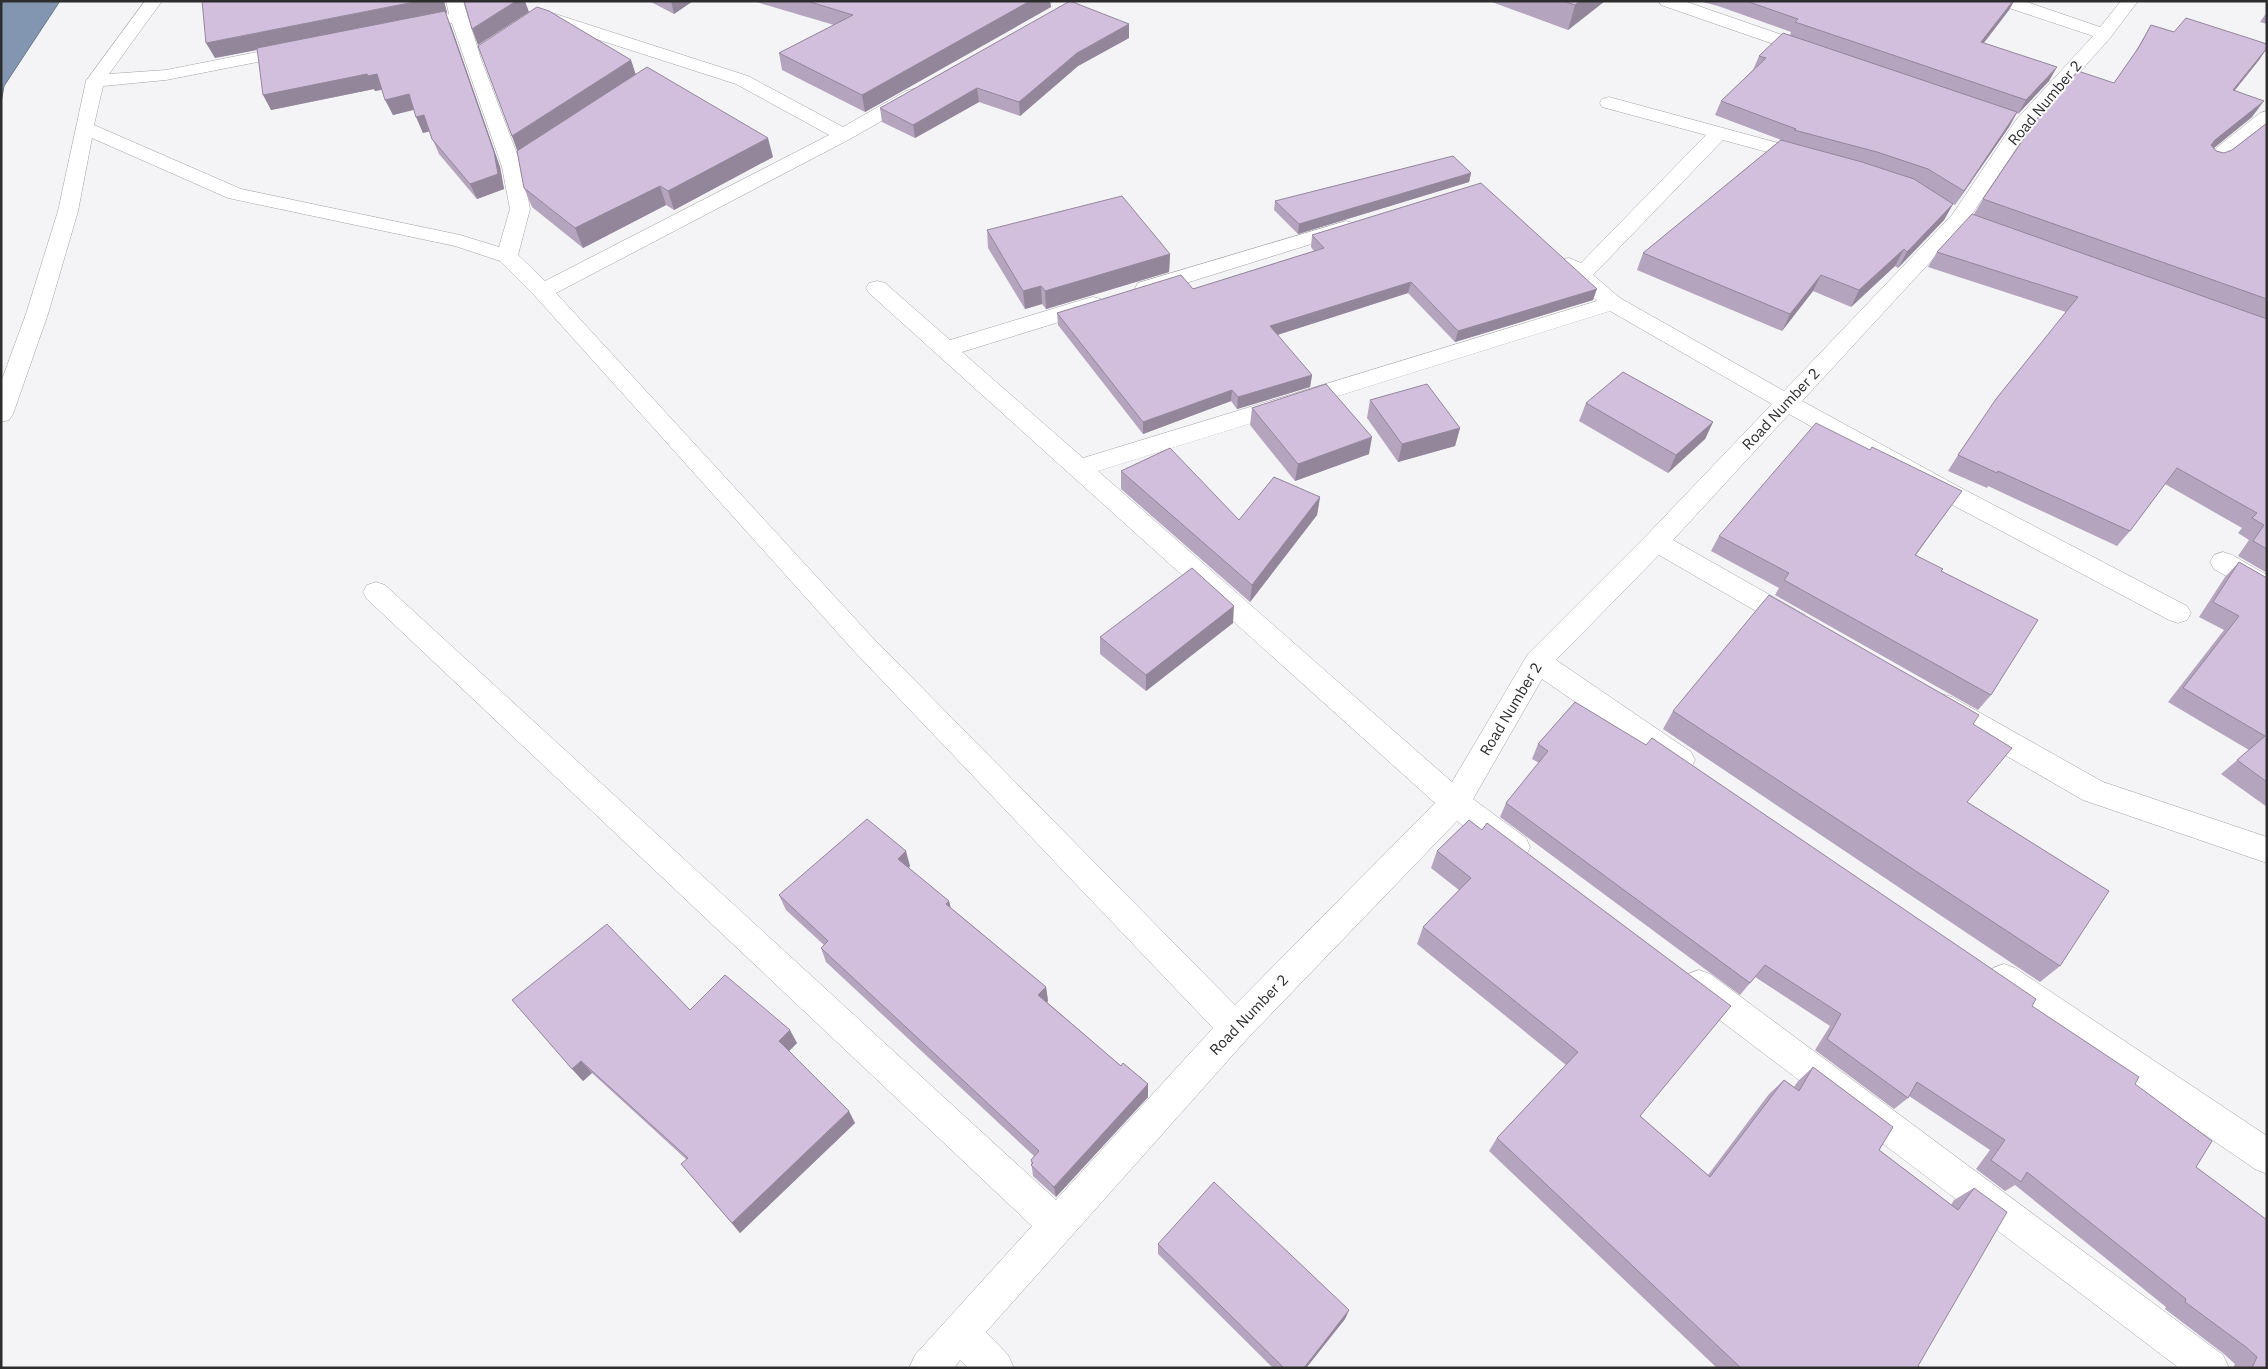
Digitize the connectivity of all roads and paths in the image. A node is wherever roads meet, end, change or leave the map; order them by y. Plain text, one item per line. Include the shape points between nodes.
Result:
1 (154, 1) edge
2 (561, 1) edge
3 (1668, 1) edge
4 (2006, 1) edge
5 (2130, 1) edge
6 (457, 9) edge
7 (391, 31) edge
8 (2104, 34) junction
9 (313, 46) edge
10 (1826, 56) edge
11 (676, 59) junction
12 (660, 70) dead end
13 (95, 81) junction
14 (926, 87) edge
15 (1609, 103) dead end
16 (2267, 117) edge
17 (84, 128) junction
18 (1718, 133) junction
19 (843, 135) junction
20 (529, 156) edge
21 (2212, 161) edge
22 (1827, 163) edge
23 (512, 167) junction
24 (1370, 220) edge
25 (1553, 250) edge
26 (507, 256) junction
27 (1582, 275) junction
28 (877, 288) dead end
29 (543, 291) junction
30 (1612, 303) junction
31 (946, 349) junction
32 (1787, 403) junction
33 (1, 414) edge
34 (1078, 468) junction
35 (1656, 542) junction
36 (2223, 562) dead end
37 (2267, 588) edge
38 (376, 592) dead end
39 (2178, 613) dead end
40 (1819, 635) edge
41 (1538, 662) junction
42 (1922, 694) edge
43 (1701, 773) edge
44 (1456, 803) junction
45 (2267, 850) edge
46 (1535, 862) edge
47 (1980, 962) edge
48 (1678, 969) edge
49 (1235, 1028) junction
50 (2267, 1157) edge
51 (1056, 1224) junction
52 (959, 1332) junction
53 (928, 1368) edge
54 (995, 1368) edge
55 (2210, 1368) edge

1 - 13 street
2 - 11 street via 533,20
3 - 10 street
4 - 8 street
5 - 8 street, Road Number 2
6 - 7 street
6 - 23 street via 480,54
8 - 32 street, Road Number 2 via 2013,121 1960,218
9 - 13 street via 166,75
11 - 12 street
11 - 19 street via 742,80
13 - 17 street
14 - 19 street
15 - 18 street
16 - 21 street
17 - 26 street via 235,194 460,241
17 - 33 street via 68,211 37,314
18 - 22 street
18 - 27 street
19 - 29 street
20 - 23 street
23 - 26 street via 520,209
24 - 31 street
25 - 27 street
26 - 29 street
27 - 30 street
28 - 31 street
29 - 49 street via 862,643
30 - 32 street
30 - 34 street
31 - 34 street
32 - 35 street, Road Number 2
32 - 39 street
34 - 44 street
35 - 40 street
35 - 41 street, Road Number 2
36 - 37 street
38 - 51 street
41 - 43 street
41 - 44 street, Road Number 2
42 - 45 street via 2093,791
44 - 46 street
44 - 49 street, Road Number 2
47 - 50 street
48 - 55 street
49 - 51 street, Road Number 2
51 - 52 street, Road Number 2
52 - 53 street, Road Number 2
52 - 54 street

